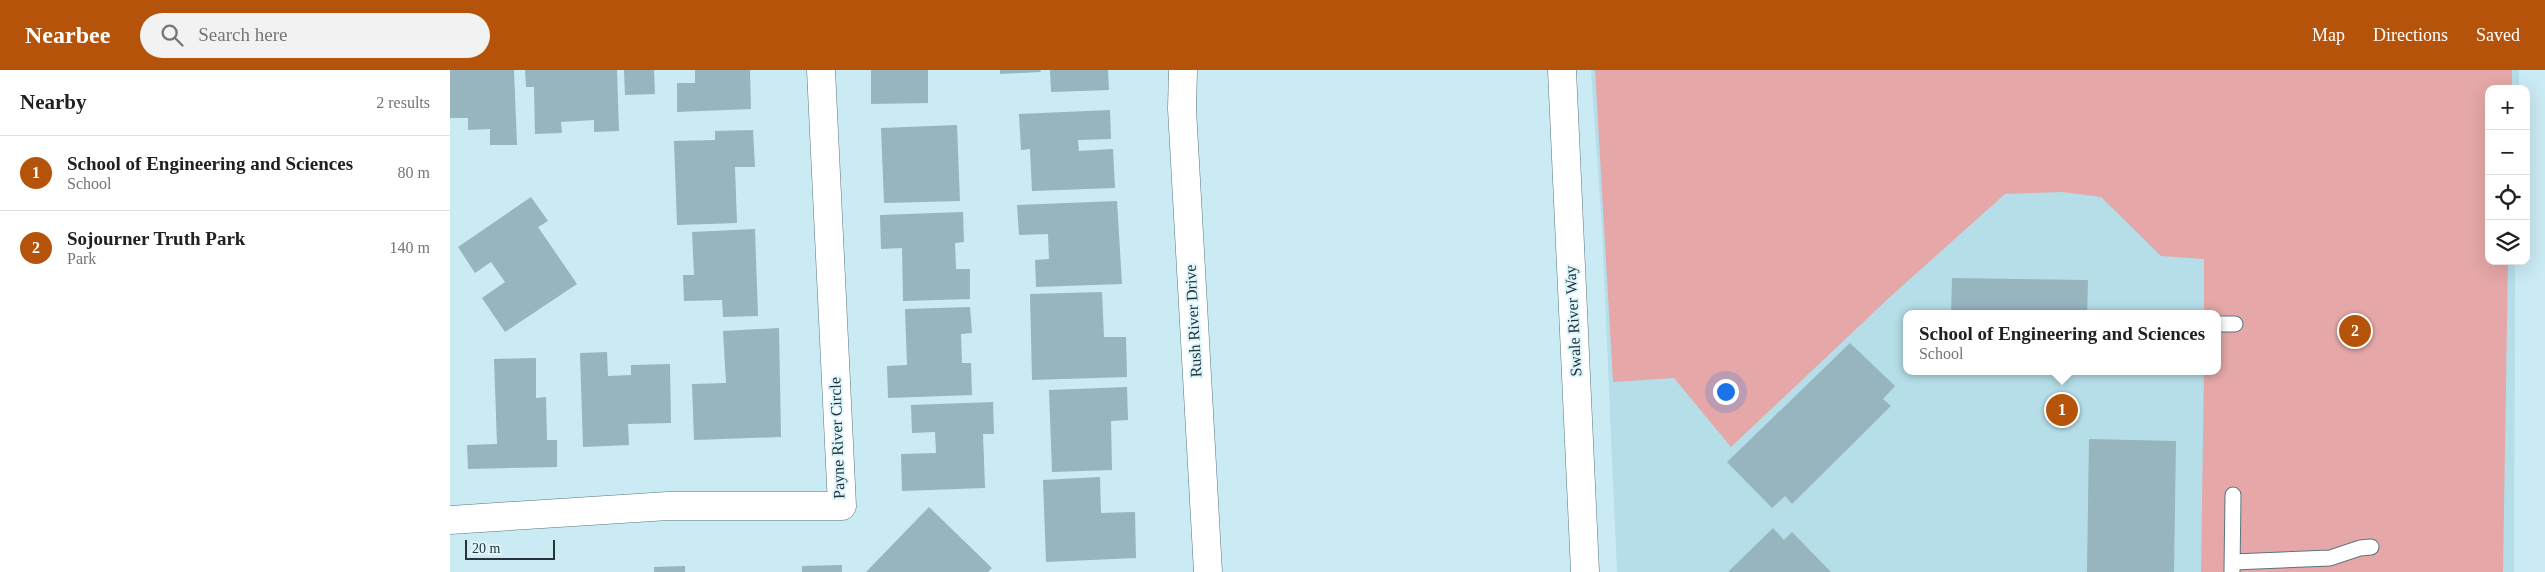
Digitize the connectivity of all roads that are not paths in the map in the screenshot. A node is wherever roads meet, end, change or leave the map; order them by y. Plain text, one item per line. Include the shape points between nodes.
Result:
1 (821, 70) edge
2 (1183, 70) edge
3 (1562, 70) edge
4 (2221, 324) edge
5 (2235, 324) dead end
6 (2234, 495) dead end
7 (450, 520) edge
8 (2371, 547) dead end
9 (2232, 567) edge
10 (1208, 572) edge
11 (1585, 572) edge

1 - 7 street, Payne River Circle via 842,506 668,506
2 - 10 street, Rush River Drive via 1182,109
3 - 11 street, Swale River Way
4 - 5 lane
6 - 9 lane
8 - 9 lane via 2330,558

